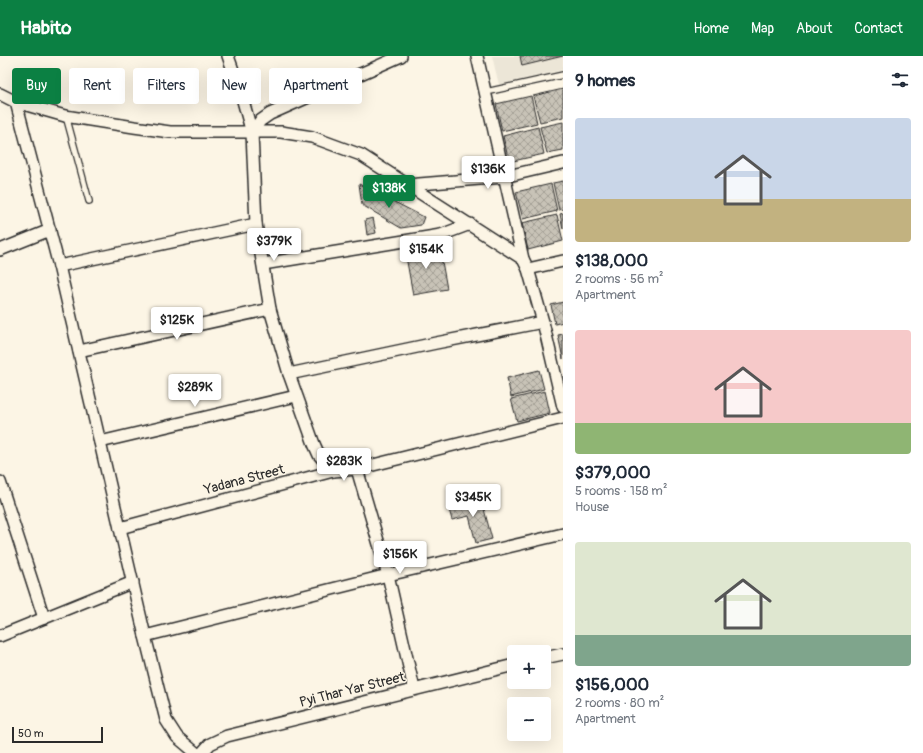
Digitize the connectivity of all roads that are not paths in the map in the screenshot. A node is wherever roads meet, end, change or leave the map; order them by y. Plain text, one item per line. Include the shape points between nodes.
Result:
1 (228, 56) edge
2 (401, 56) edge
3 (477, 56) edge
4 (563, 75) edge
5 (486, 92) junction
6 (0, 94) edge
7 (12, 100) edge
8 (17, 104) edge
9 (23, 104) edge
10 (65, 116) junction
11 (252, 133) junction
12 (563, 163) edge
13 (504, 177) junction
14 (407, 185) junction
15 (89, 201) dead end
16 (256, 224) junction
17 (470, 224) junction
18 (50, 230) junction
19 (0, 250) edge
20 (563, 261) edge
21 (262, 264) junction
22 (525, 264) junction
23 (59, 266) junction
24 (270, 309) junction
25 (543, 322) junction
26 (79, 351) junction
27 (289, 374) junction
28 (296, 396) junction
29 (563, 407) edge
30 (563, 418) edge
31 (100, 442) junction
32 (357, 469) junction
33 (333, 471) junction
34 (0, 482) edge
35 (120, 528) junction
36 (563, 534) edge
37 (388, 574) junction
38 (133, 582) junction
39 (44, 618) junction
40 (0, 636) edge
41 (145, 636) junction
42 (563, 654) edge
43 (551, 657) edge
44 (507, 667) edge
45 (414, 689) junction
46 (196, 753) edge
47 (202, 753) edge

1 - 11 street
2 - 11 street via 270,114 260,121
3 - 5 street
4 - 5 lane
5 - 13 street
6 - 7 street
8 - 18 street
9 - 10 street
10 - 11 street via 170,132
10 - 15 lane
11 - 14 street via 281,132 312,137 361,155
11 - 16 street
12 - 13 street
13 - 14 street
13 - 22 street
14 - 17 street
16 - 21 street
16 - 23 street
17 - 21 street via 441,235
17 - 22 street
18 - 19 street
18 - 23 street
20 - 22 street
21 - 24 street
22 - 25 street
23 - 26 street
24 - 26 street
24 - 27 street
25 - 27 street
25 - 29 street
26 - 31 street
27 - 28 street
28 - 31 street
28 - 33 street via 320,455
30 - 32 street, Yadana Street
31 - 35 street
32 - 33 street, Yadana Street
32 - 37 street
33 - 35 street, Yadana Street
34 - 39 street
35 - 38 street
36 - 37 street
37 - 41 street
37 - 45 street
38 - 39 street
38 - 41 street
39 - 40 street
41 - 46 street via 166,720 177,737
42 - 43 street
44 - 45 street, Pyi Thar Yar Street
45 - 47 street, Pyi Thar Yar Street via 227,736 210,744

